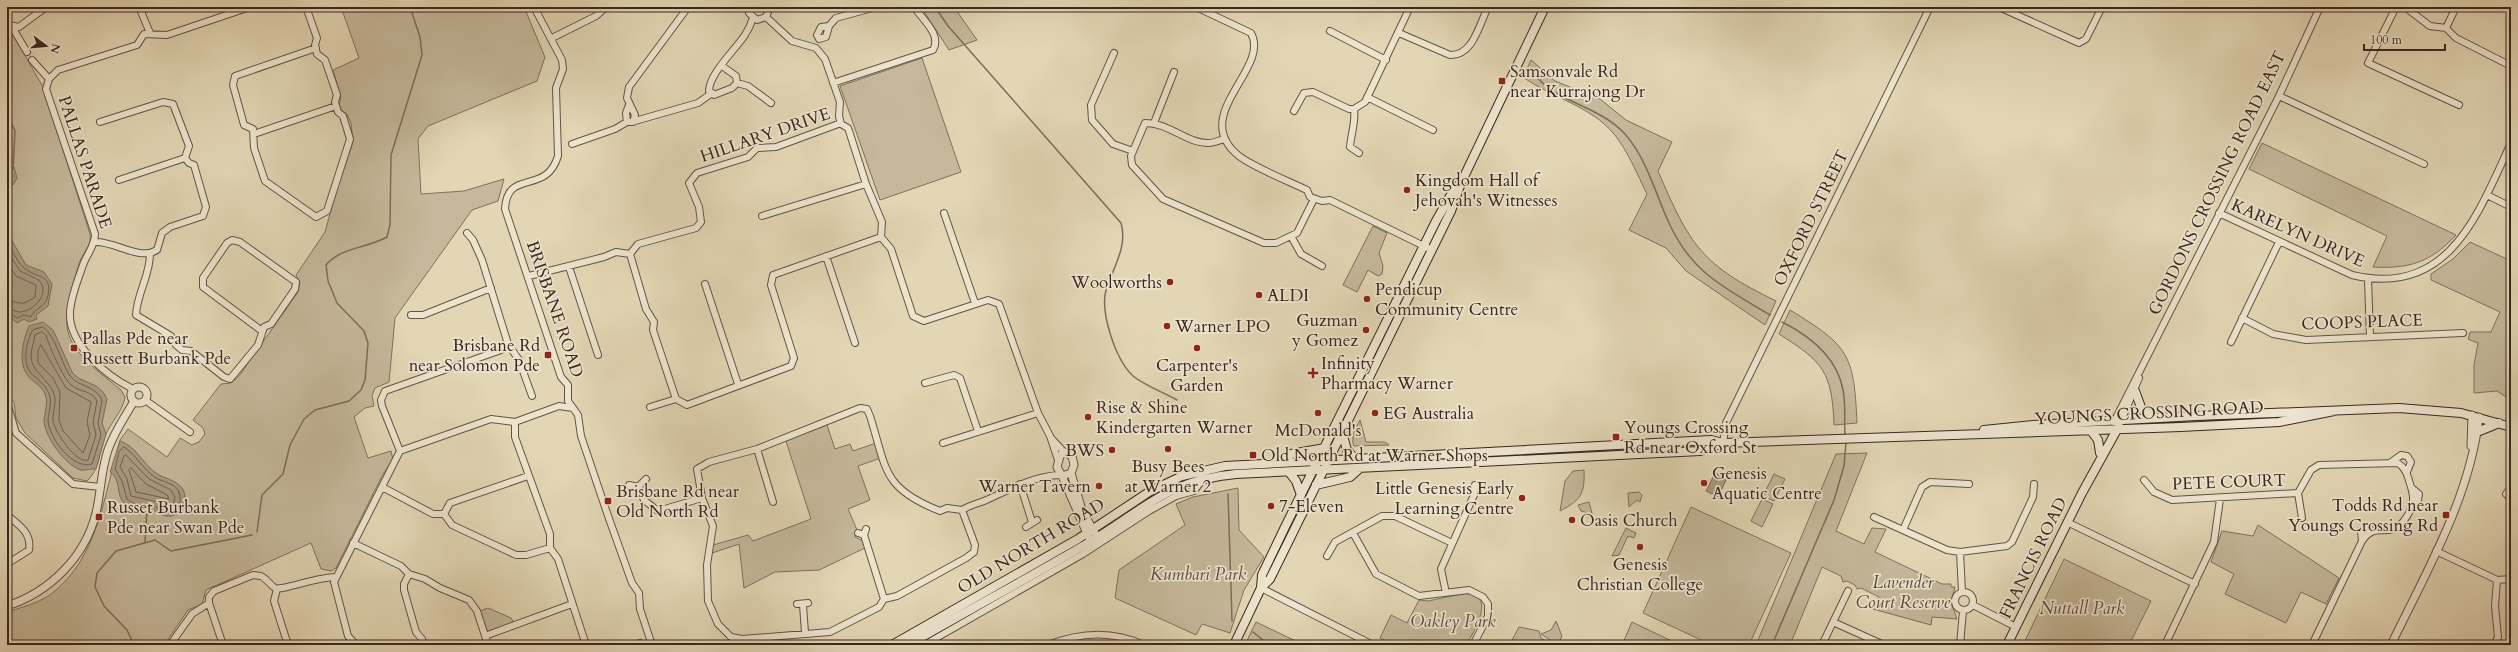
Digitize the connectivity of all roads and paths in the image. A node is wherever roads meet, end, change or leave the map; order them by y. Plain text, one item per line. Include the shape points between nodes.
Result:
1 (46, 7) edge
2 (139, 7) edge
3 (250, 7) edge
4 (306, 7) edge
5 (534, 7) edge
6 (606, 7) edge
7 (688, 7) edge
8 (748, 7) edge
9 (770, 7) edge
10 (876, 7) edge
11 (914, 7) edge
12 (1196, 7) edge
13 (1410, 7) edge
14 (1488, 7) edge
15 (1545, 7) edge
16 (1930, 7) edge
17 (1999, 7) edge
18 (2102, 7) edge
19 (2320, 7) edge
20 (2396, 7) edge
21 (2405, 7) edge
22 (2456, 7) edge
23 (766, 17) junction
24 (753, 18) junction
25 (7, 22) edge
26 (829, 26) dead end
27 (15, 27) junction
28 (2446, 28) junction
29 (1330, 31) dead end
30 (150, 33) junction
31 (1399, 33) junction
32 (552, 38) junction
33 (316, 48) junction
34 (27, 52) dead end
35 (1114, 53) dead end
36 (32, 60) dead end
37 (1386, 60) junction
38 (722, 66) junction
39 (2511, 66) edge
40 (1174, 72) dead end
41 (49, 79) junction
42 (737, 83) junction
43 (833, 83) junction
44 (712, 93) junction
45 (2279, 96) junction
46 (1367, 97) junction
47 (771, 103) dead end
48 (628, 105) junction
49 (2459, 105) dead end
50 (336, 106) junction
51 (1352, 109) junction
52 (1294, 111) dead end
53 (635, 121) junction
54 (100, 122) dead end
55 (627, 122) junction
56 (841, 123) junction
57 (1154, 124) junction
58 (1433, 130) dead end
59 (254, 134) junction
60 (1224, 139) junction
61 (2511, 143) edge
62 (572, 144) dead end
63 (1133, 151) junction
64 (1359, 153) dead end
65 (185, 158) junction
66 (2424, 164) dead end
67 (119, 180) dead end
68 (866, 184) junction
69 (2487, 196) junction
70 (1314, 199) junction
71 (2511, 207) edge
72 (944, 213) dead end
73 (2219, 214) junction
74 (762, 216) dead end
75 (467, 233) dead end
76 (1291, 236) junction
77 (881, 237) junction
78 (95, 242) junction
79 (2279, 242) junction
80 (1428, 248) junction
81 (150, 254) junction
82 (630, 254) junction
83 (826, 256) junction
84 (1322, 266) dead end
85 (569, 267) junction
86 (529, 276) junction
87 (2368, 279) junction
88 (705, 284) dead end
89 (491, 288) junction
90 (975, 303) junction
91 (411, 315) dead end
92 (2242, 318) junction
93 (262, 331) junction
94 (2463, 332) dead end
95 (2370, 337) junction
96 (2231, 342) dead end
97 (855, 343) dead end
98 (508, 344) junction
99 (598, 355) dead end
100 (2141, 373) junction
101 (925, 383) dead end
102 (738, 384) junction
103 (133, 389) junction
104 (2135, 391) junction
105 (568, 393) junction
106 (532, 396) dead end
107 (676, 399) junction
108 (145, 400) junction
109 (134, 401) junction
110 (7, 403) edge
111 (560, 406) junction
112 (650, 407) dead end
113 (573, 408) junction
114 (2289, 411) junction
115 (2334, 411) junction
116 (1038, 413) junction
117 (2475, 416) junction
118 (2158, 419) junction
119 (2293, 420) junction
120 (515, 422) junction
121 (2499, 423) junction
122 (2116, 426) junction
123 (2511, 427) edge
124 (978, 431) junction
125 (190, 432) dead end
126 (1342, 432) junction
127 (2092, 432) junction
128 (2477, 432) junction
129 (1964, 434) junction
130 (1050, 436) junction
131 (943, 443) dead end
132 (1723, 443) junction
133 (1325, 448) junction
134 (757, 449) junction
135 (400, 451) junction
136 (2471, 451) junction
137 (1064, 452) junction
138 (2100, 453) junction
139 (1355, 459) junction
140 (1058, 460) junction
141 (1319, 460) junction
142 (1328, 460) junction
143 (1283, 462) junction
144 (2389, 464) junction
145 (1057, 468) junction
146 (1359, 469) junction
147 (1323, 470) junction
148 (1313, 471) junction
149 (1290, 472) junction
150 (2406, 472) junction
151 (1071, 473) junction
152 (528, 476) junction
153 (1046, 476) junction
154 (1061, 476) junction
155 (646, 479) dead end
156 (1203, 479) junction
157 (2144, 480) dead end
158 (1020, 484) junction
159 (1475, 484) dead end
160 (1969, 484) dead end
161 (2034, 484) dead end
162 (2087, 484) junction
163 (629, 485) dead end
164 (1316, 485) junction
165 (100, 487) junction
166 (382, 487) junction
167 (638, 487) junction
168 (2511, 487) edge
169 (2298, 493) junction
170 (1301, 495) junction
171 (702, 498) junction
172 (2220, 499) junction
173 (2511, 499) edge
174 (773, 502) dead end
175 (962, 510) junction
176 (444, 514) junction
177 (7, 515) edge
178 (1874, 517) dead end
179 (2302, 518) dead end
180 (2069, 523) junction
181 (1026, 526) dead end
182 (1903, 530) junction
183 (862, 533) dead end
184 (1353, 533) junction
185 (1092, 535) junction
186 (353, 543) junction
187 (1452, 543) junction
188 (550, 548) junction
189 (2436, 551) junction
190 (1960, 552) junction
191 (1327, 556) dead end
192 (7, 564) edge
193 (409, 574) junction
194 (322, 577) junction
195 (336, 577) junction
196 (2511, 579) edge
197 (2497, 580) junction
198 (334, 584) junction
199 (2195, 584) junction
200 (1261, 588) junction
201 (277, 589) junction
202 (1848, 592) dead end
203 (1962, 592) junction
204 (1446, 593) junction
205 (884, 599) junction
206 (572, 604) junction
207 (803, 604) dead end
208 (1973, 605) junction
209 (7, 606) edge
210 (210, 606) junction
211 (1963, 611) junction
212 (1833, 622) junction
213 (2016, 627) junction
214 (805, 633) junction
215 (485, 636) junction
216 (170, 645) edge
217 (223, 645) edge
218 (288, 645) edge
219 (356, 645) edge
220 (424, 645) edge
221 (488, 645) edge
222 (586, 645) edge
223 (652, 645) edge
224 (892, 645) edge
225 (908, 645) edge
226 (924, 645) edge
227 (1048, 645) edge
228 (1144, 645) edge
229 (1234, 645) edge
230 (1373, 645) edge
231 (1473, 645) edge
232 (1822, 645) edge
233 (1884, 645) edge
234 (1960, 645) edge
235 (2007, 645) edge
236 (2165, 645) edge
237 (2312, 645) edge
238 (2391, 645) edge
239 (2494, 645) edge

1 - 27 street
2 - 30 street
3 - 30 street via 167,35
4 - 33 street via 317,38
5 - 32 street, BRISBANE ROAD
6 - 32 street via 596,16
7 - 48 street via 629,87
8 - 24 street
9 - 23 street via 771,11
10 - 26 street via 836,18
11 - 43 street via 936,37 937,44 933,50
12 - 60 street via 1251,33 1256,42 1254,54 1225,108
13 - 31 street
14 - 31 street via 1468,49 1458,55 1450,55
15 - 80 main road via 1461,183 1453,191
16 - 132 street, OXFORD STREET via 1726,424
17 - 18 street via 2079,43 2086,39
19 - 45 street, GORDONS CROSSING ROAD EAST
20 - 49 street via 2368,63
21 - 28 street via 2430,26
22 - 28 street
23 - 24 street
23 - 43 street via 792,41 816,48 825,59
24 - 38 street via 746,34
25 - 27 street
27 - 34 street via 15,32
28 - 39 street via 2456,38
29 - 37 street
30 - 41 street, PALLAS PARADE via 144,34 137,45 58,70
31 - 37 street
32 - 86 street, BRISBANE ROAD via 562,60 563,69 556,88 558,156 548,175 511,188 506,196 505,209
33 - 50 street via 317,54 325,60 337,95
33 - 59 street via 235,76 233,85 244,125 253,130
35 - 63 street via 1092,104 1092,120 1114,144
36 - 41 street, PALLAS PARADE
37 - 46 street
38 - 42 street via 736,76
38 - 44 street via 709,84 709,91
40 - 57 street
41 - 78 street, PALLAS PARADE via 46,90 88,210
42 - 44 street via 732,88 714,95
42 - 47 street via 748,86
43 - 56 street via 840,102
44 - 53 street via 698,103
45 - 66 street
45 - 73 street, GORDONS CROSSING ROAD EAST
46 - 51 street via 1365,102
46 - 58 street
48 - 53 street via 634,110
48 - 55 street
50 - 59 street
50 - 59 street via 343,116 350,139 327,211 322,216 316,216 265,181 254,148
51 - 52 street via 1313,92 1304,93
51 - 64 street via 1355,118 1350,147
53 - 55 street
54 - 65 street via 163,102 173,104 189,146
55 - 62 street via 615,129
56 - 68 street via 848,128
56 - 82 street, HILLARY DRIVE via 776,147 757,148 748,157 697,173 688,183 699,207 701,222 696,228 638,244
57 - 60 street via 1191,140 1209,143
57 - 63 street via 1145,124
60 - 70 street via 1240,157 1307,190
61 - 69 street, KARELYN DRIVE
63 - 76 street via 1132,165 1163,199 1264,242 1276,243
65 - 67 street
65 - 81 street via 194,165 206,207 202,216 162,232 157,250
68 - 74 street
68 - 77 street via 883,225
69 - 71 street
69 - 87 street, KARELYN DRIVE via 2462,238 2444,256 2407,276
70 - 76 street via 1302,226
70 - 80 street via 1330,200
72 - 90 street
73 - 79 street, KARELYN DRIVE
73 - 100 street, GORDONS CROSSING ROAD EAST
75 - 89 street via 474,240
76 - 84 street via 1301,254
77 - 83 street
77 - 90 street via 891,249 910,310 915,318 924,321
78 - 81 street via 105,242 142,254
78 - 103 street, PALLAS PARADE via 86,256 72,298 72,329 77,341 88,355
79 - 87 street, KARELYN DRIVE via 2352,275
79 - 92 street
80 - 126 main road
80 - 133 main road
81 - 93 street via 150,269 136,305 136,315 170,336 182,350 191,351 230,379 258,345
82 - 85 street via 616,252
82 - 107 street via 646,309 654,322 653,330
83 - 97 street
83 - 102 street via 776,273 772,278 771,285 794,358 791,366
85 - 86 street
85 - 99 street
86 - 105 street, BRISBANE ROAD via 561,376 568,385
87 - 95 street
88 - 102 street
89 - 91 street via 423,315
89 - 98 street
90 - 116 street via 991,300 999,304
92 - 95 street, COOPS PLACE via 2286,338 2306,340
92 - 96 street
93 - 93 street via 271,324 295,289 296,282 240,242 232,240 226,243 203,278 203,287
94 - 95 street, COOPS PLACE
98 - 106 street via 518,360
98 - 135 street via 501,350 385,391 381,400 382,406
100 - 104 street, GORDONS CROSSING ROAD EAST
100 - 122 street, GORDONS CROSSING ROAD EAST via 2132,385
101 - 124 street via 954,375 960,378
102 - 107 street via 687,405
103 - 108 street via 143,388 147,394
103 - 109 street via 131,397
104 - 118 main road via 2142,410
104 - 122 street, GORDONS CROSSING ROAD EAST
105 - 111 street
105 - 113 street, BRISBANE ROAD via 568,401
107 - 112 street
108 - 109 street via 139,403
108 - 125 street
109 - 165 street via 113,437
110 - 165 street via 16,433 73,484
111 - 113 street
111 - 120 street
113 - 223 street, BRISBANE ROAD via 578,415 581,436 606,513 632,583 639,593 640,609
114 - 115 main road, YOUNGS CROSSING ROAD
114 - 118 main road, YOUNGS CROSSING ROAD
114 - 119 main road via 2293,414
115 - 117 main road, YOUNGS CROSSING ROAD via 2416,408
115 - 119 main road, YOUNGS CROSSING ROAD
116 - 124 street
116 - 130 street
117 - 121 main road, YOUNGS CROSSING ROAD
117 - 128 street
117 - 136 street
118 - 122 main road, YOUNGS CROSSING ROAD
119 - 122 main road, YOUNGS CROSSING ROAD
120 - 135 street via 491,419
120 - 152 street via 515,437
121 - 123 main road, YOUNGS CROSSING ROAD
121 - 128 main road
122 - 127 main road, YOUNGS CROSSING ROAD
122 - 129 main road, YOUNGS CROSSING ROAD via 2033,425
122 - 138 main road, FRANCIS ROAD
122 - 162 main road, FRANCIS ROAD
124 - 131 street
126 - 139 main road via 1347,450
126 - 142 main road
127 - 129 main road, YOUNGS CROSSING ROAD
127 - 138 main road via 2098,440
128 - 136 street
129 - 132 main road, YOUNGS CROSSING ROAD
130 - 137 street
130 - 140 street
132 - 139 main road, YOUNGS CROSSING ROAD via 1711,440 1688,441
132 - 146 main road, YOUNGS CROSSING ROAD via 1700,451
133 - 141 main road
133 - 143 main road via 1291,454
134 - 171 street via 710,462 697,469
134 - 174 street
134 - 175 street via 860,408 867,409 889,478 900,490 940,510
135 - 166 street
136 - 189 street via 2465,485
137 - 140 street
137 - 151 street via 1073,457 1074,466
138 - 162 main road, FRANCIS ROAD
139 - 142 main road, YOUNGS CROSSING ROAD
140 - 145 street
141 - 142 main road, OLD NORTH ROAD
141 - 143 main road, OLD NORTH ROAD
141 - 148 main road
142 - 147 main road
143 - 185 main road, OLD NORTH ROAD via 1234,464 1182,476 1134,500
144 - 150 street via 2398,463
144 - 150 street via 2401,455 2407,456 2411,462
144 - 169 street via 2319,465 2306,475
145 - 153 street
145 - 154 street
146 - 147 main road, YOUNGS CROSSING ROAD
146 - 164 main road via 1350,477
147 - 148 main road, OLD NORTH ROAD
147 - 164 main road
148 - 149 main road, OLD NORTH ROAD
148 - 170 main road
149 - 156 main road, OLD NORTH ROAD
149 - 170 main road
150 - 237 street via 2411,488 2419,494 2418,500 2413,503 2399,527 2394,530 2374,531 2365,528 2361,531 2362,542
151 - 154 street
151 - 185 street
152 - 176 street via 450,503
152 - 188 street via 550,534
153 - 154 street
153 - 158 street
154 - 185 street
155 - 167 street
156 - 185 main road, OLD NORTH ROAD via 1156,498
156 - 226 street, OLD NORTH ROAD via 1194,491 1176,496 1149,511 1089,551
157 - 172 street, PETE COURT via 2154,492 2172,500
158 - 175 street
158 - 181 street via 1034,521
159 - 187 street via 1474,495
160 - 182 street via 1930,482 1922,487
161 - 190 street via 2033,497 2012,542 2007,546
162 - 180 main road, FRANCIS ROAD
163 - 167 street
164 - 200 main road via 1270,579
165 - 209 street via 92,524 73,560 43,589
166 - 176 street via 433,514
166 - 186 street
167 - 171 street via 644,500 658,511
168 - 173 street via 2506,494
169 - 172 street, PETE COURT
169 - 179 street
170 - 200 main road via 1262,575
171 - 214 street via 713,526 707,588 708,601 718,624 731,637 742,639
172 - 199 street via 2214,542
175 - 205 street via 975,545 974,552 897,596
176 - 188 street via 452,525 516,555 526,555
177 - 192 street via 28,534 30,543 29,550
178 - 182 street
180 - 199 street
180 - 213 main road, FRANCIS ROAD
182 - 190 street via 1947,550
183 - 205 street
184 - 187 street via 1382,516 1395,516
184 - 191 street via 1335,542
184 - 204 street via 1376,574 1419,596
185 - 224 main road, OLD NORTH ROAD
185 - 225 main road, OLD NORTH ROAD
186 - 193 street via 397,564
186 - 195 street
187 - 204 street via 1440,569
188 - 206 street via 558,559
189 - 197 street
189 - 238 street
190 - 203 street
193 - 215 street via 469,600 477,611
193 - 220 street via 404,590 414,629
194 - 195 street
194 - 198 street
194 - 201 street
195 - 198 street
196 - 197 street
197 - 239 street via 2498,637
198 - 219 street via 348,636
199 - 236 street
200 - 229 main road
200 - 230 street
201 - 210 street via 261,576 252,575 214,591 209,597
201 - 218 street via 274,601
202 - 212 street
203 - 208 street via 1972,596
203 - 211 street via 1956,596 1955,601 1956,607
204 - 231 street via 1469,590 1486,600 1488,616
205 - 214 street via 879,607 837,629 818,634
206 - 215 street
206 - 222 street
207 - 214 street
208 - 211 street
208 - 213 street
210 - 216 street via 192,614
210 - 217 street
211 - 234 street
212 - 232 street
212 - 233 street
213 - 235 main road, FRANCIS ROAD
215 - 221 street
227 - 228 street via 1082,634 1106,634 1132,639

